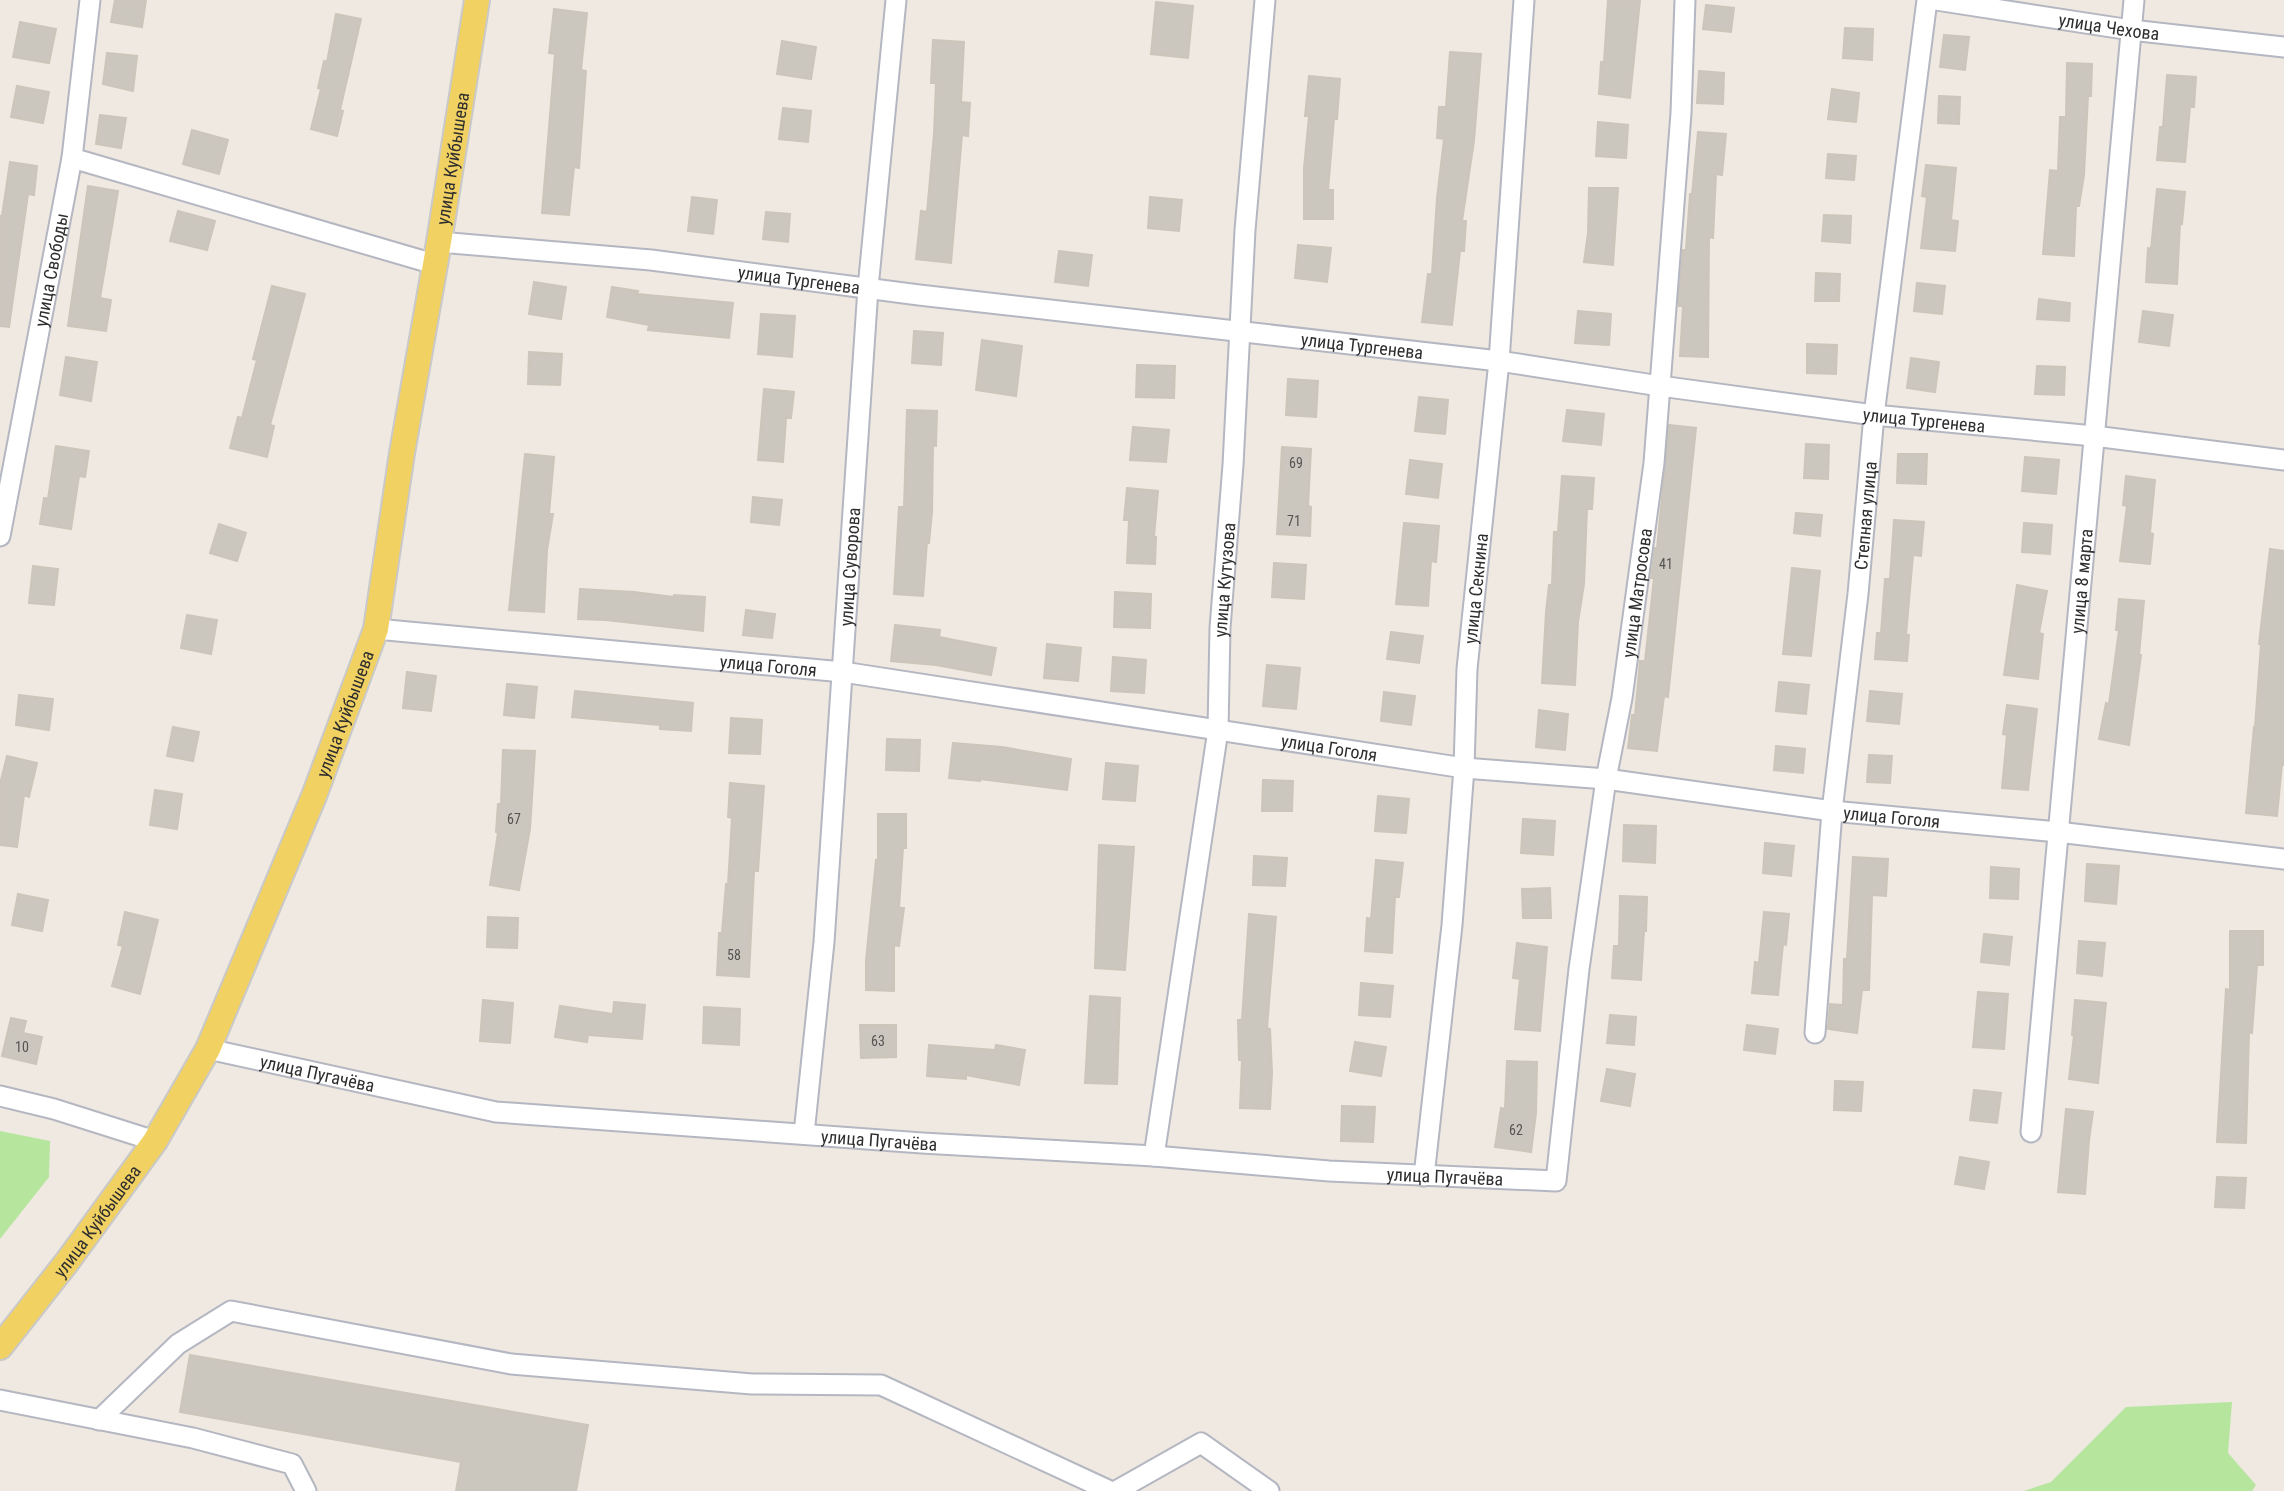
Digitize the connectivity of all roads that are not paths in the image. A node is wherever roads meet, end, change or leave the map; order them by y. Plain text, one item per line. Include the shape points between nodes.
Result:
1 (90, 0) edge
2 (477, 0) edge
3 (896, 0) edge
4 (1265, 0) edge
5 (1524, 0) edge
6 (1685, 0) edge
7 (1927, 0) edge
8 (1936, 0) edge
9 (2134, 0) edge
10 (2131, 30) junction
11 (2284, 47) edge
12 (72, 158) junction
13 (437, 253) junction
14 (868, 288) junction
15 (1240, 330) junction
16 (1499, 361) junction
17 (1660, 386) junction
18 (1874, 415) junction
19 (2094, 436) junction
20 (2284, 460) edge
21 (0, 536) edge
22 (376, 629) junction
23 (843, 672) junction
24 (1218, 730) junction
25 (1464, 768) junction
26 (1606, 779) junction
27 (1832, 811) junction
28 (2058, 832) junction
29 (2284, 859) edge
30 (1815, 1033) dead end
31 (208, 1049) junction
32 (0, 1096) edge
33 (2031, 1132) dead end
34 (804, 1134) junction
35 (155, 1141) junction
36 (1154, 1156) junction
37 (1424, 1176) junction
38 (1556, 1181) joint
39 (0, 1347) edge
40 (0, 1400) edge
41 (99, 1420) junction
42 (306, 1491) edge
43 (1110, 1491) edge
44 (1116, 1491) edge
45 (1269, 1491) edge

1 - 12 street, улица Свободы
2 - 13 main road, улица Куйбышева
3 - 14 street, улица Суворова
4 - 15 street, улица Кутузова
5 - 16 street, улица Секнина
6 - 17 street, улица Матросова
7 - 18 street, Степная улица
8 - 10 street, улица Чехова
9 - 10 street
10 - 11 street, улица Чехова
10 - 19 street, улица 8 марта
12 - 13 street, улица Тургенева
12 - 21 street, улица Свободы
13 - 14 street, улица Тургенева via 651,260
13 - 22 main road, улица Куйбышева
14 - 15 street, улица Тургенева
14 - 23 street, улица Суворова
15 - 16 street, улица Тургенева
15 - 24 street, улица Кутузова via 1220,628
16 - 17 street, улица Тургенева
16 - 25 street, улица Секнина via 1467,670
17 - 18 street, улица Тургенева
17 - 26 street, улица Матросова via 1622,698
18 - 19 street, улица Тургенева
18 - 27 street, Степная улица
19 - 20 street, улица Тургенева
19 - 28 street, улица 8 марта
22 - 23 street, улица Гоголя
22 - 31 main road, улица Куйбышева via 314,796
23 - 24 street, улица Гоголя
23 - 34 street, улица Суворова via 824,942
24 - 25 street, улица Гоголя
24 - 36 street, улица Кутузова
25 - 26 street, улица Гоголя
25 - 37 street, улица Секнина
26 - 27 street, улица Гоголя
26 - 38 street, улица Матросова via 1578,968
27 - 28 street, улица Гоголя
27 - 30 street, Степная улица
28 - 29 street, улица Гоголя
28 - 33 street, улица 8 марта
31 - 34 street, улица Пугачёва via 496,1112
31 - 35 main road, улица Куйбышева
32 - 35 street
34 - 36 street, улица Пугачёва
35 - 39 main road, улица Куйбышева
36 - 37 street, улица Пугачёва
37 - 38 street, улица Пугачёва
40 - 41 street
41 - 42 street via 192,1437 292,1464
41 - 43 street via 178,1344 231,1311 512,1364 752,1384 881,1385
44 - 45 street via 1201,1443

